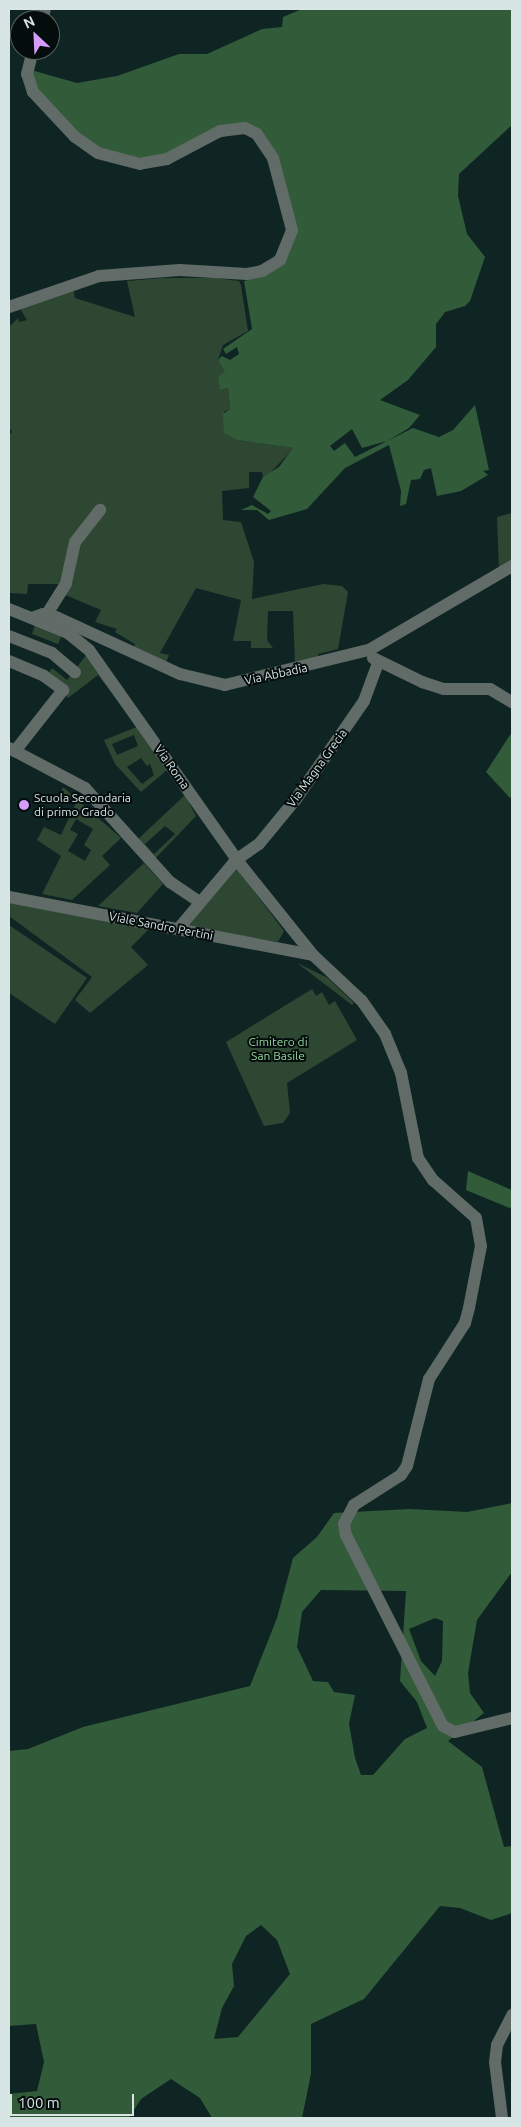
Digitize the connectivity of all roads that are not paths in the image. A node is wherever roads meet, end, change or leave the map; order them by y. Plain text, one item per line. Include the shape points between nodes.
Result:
1 (32, 60) edge
2 (9, 306) edge
3 (100, 510) dead end
4 (512, 566) edge
5 (9, 609) edge
6 (47, 614) junction
7 (32, 618) junction
8 (9, 636) edge
9 (369, 650) junction
10 (9, 661) edge
11 (378, 663) junction
12 (75, 672) dead end
13 (512, 702) edge
14 (12, 750) edge
15 (236, 860) junction
16 (9, 897) edge
17 (200, 902) junction
18 (179, 928) junction
19 (313, 955) junction
20 (512, 1718) edge
21 (512, 2016) edge
22 (502, 2118) edge

1 - 2 street via 28,82 75,138 98,153 140,164 167,159 220,131 245,128 266,144 273,158 292,230 289,245 280,260 262,271 180,270 99,276
3 - 6 street via 75,542 66,583
4 - 9 street, Via Abbadia
5 - 7 street, Via Roma
6 - 7 street
6 - 9 street, Via Abbadia via 180,674 217,684
7 - 15 street, Via Roma via 68,633 90,650
8 - 12 street via 52,653
9 - 11 street
10 - 14 street via 44,676 63,690
11 - 13 street via 444,689 490,689
11 - 15 street, Via Magna Grecia via 364,701 296,799 259,844
14 - 17 street via 85,788 170,882
15 - 17 street, Via Magna Grecia
15 - 19 street, Via Roma
16 - 18 street, Viale Sandro Pertini
17 - 18 street, Via Magna Grecia
18 - 19 street, Viale Sandro Pertini
19 - 20 street, Via Roma via 362,1001 385,1034 401,1073 418,1158 433,1180 469,1210 480,1232 481,1246 465,1323 429,1379 407,1466 400,1475 354,1505 344,1524 346,1535 443,1726 455,1732
21 - 22 street via 497,2045 495,2062

